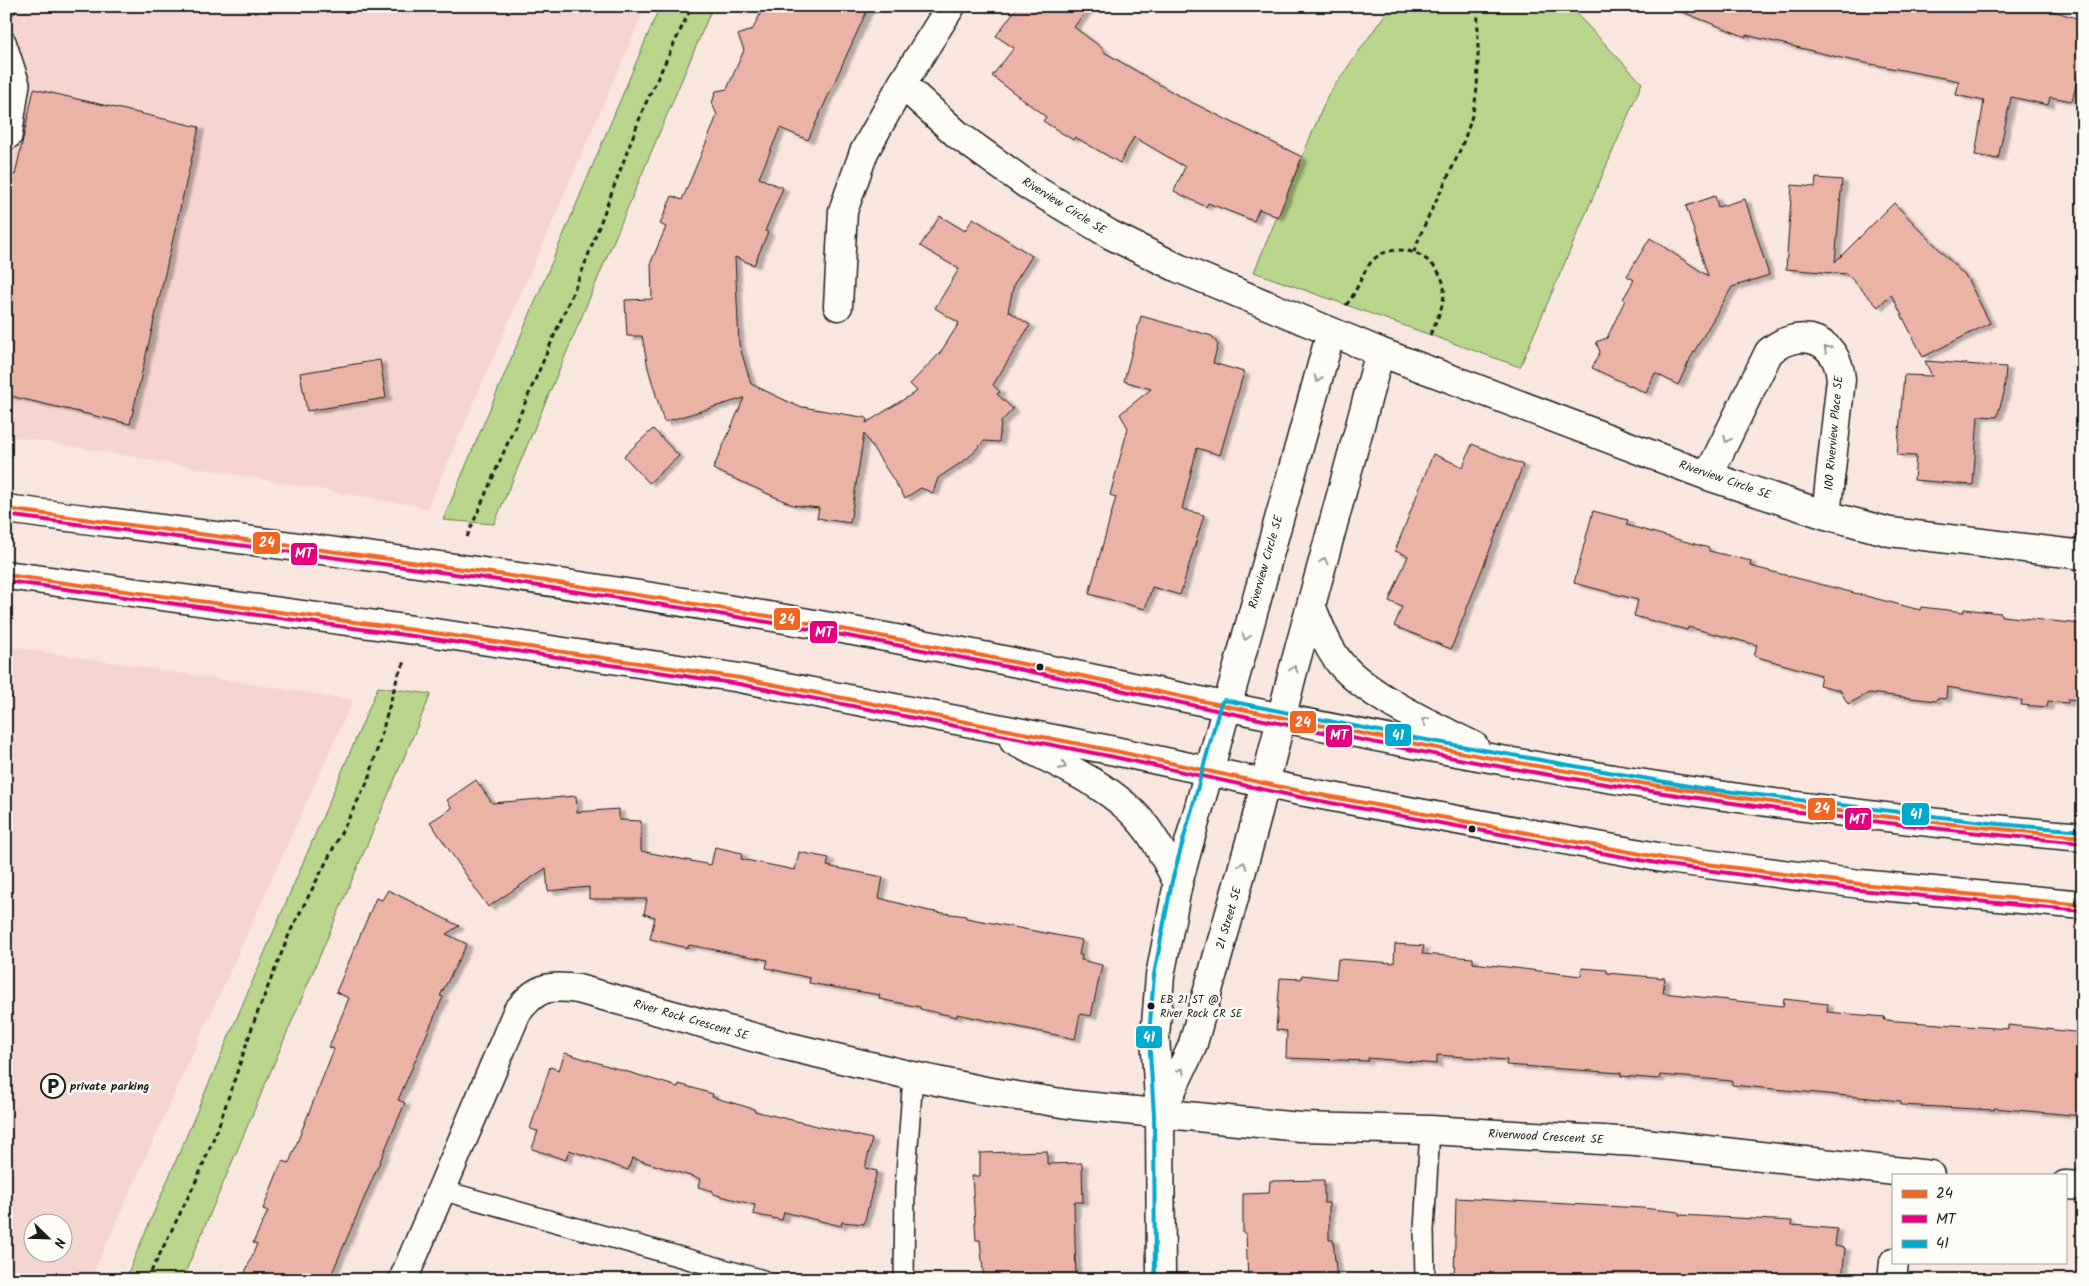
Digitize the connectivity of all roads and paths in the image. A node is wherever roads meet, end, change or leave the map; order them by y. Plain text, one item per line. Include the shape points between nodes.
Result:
1 (692, 6) edge
2 (951, 6) edge
3 (1478, 6) edge
4 (6, 41) edge
5 (902, 84) junction
6 (6, 141) edge
7 (1414, 252) junction
8 (838, 306) dead end
9 (1331, 332) junction
10 (1428, 340) dead end
11 (1380, 352) junction
12 (1708, 476) junction
13 (6, 509) edge
14 (1826, 515) junction
15 (2083, 556) edge
16 (454, 567) junction
17 (6, 575) edge
18 (1312, 608) junction
19 (421, 632) junction
20 (1226, 705) junction
21 (1282, 716) junction
22 (988, 727) junction
23 (1500, 760) junction
24 (1210, 771) junction
25 (1266, 783) junction
26 (2083, 837) edge
27 (1178, 883) junction
28 (2083, 905) edge
29 (913, 1076) junction
30 (1160, 1115) junction
31 (1430, 1130) junction
32 (1902, 1174) edge
33 (2066, 1185) edge
34 (2083, 1186) edge
35 (441, 1190) junction
36 (1894, 1264) edge
37 (147, 1280) edge
38 (403, 1280) edge
39 (763, 1280) edge
40 (904, 1280) edge
41 (1161, 1280) edge
42 (1425, 1280) edge
43 (1892, 1280) edge

1 - 16 path via 644,107 583,269
2 - 5 street
3 - 7 path via 1475,102 1462,145
4 - 6 lane via 20,84 12,136
5 - 8 street via 864,152 843,211
5 - 9 street, Riverview Circle SE via 958,135 1029,186 1110,235 1178,268
7 - 9 path via 1394,250 1375,259
7 - 10 path via 1427,260 1443,283 1443,303
9 - 11 street, Riverview Circle SE
9 -> 20 street, Riverview Circle SE
11 - 12 street, Riverview Circle SE
18 -> 11 street
12 - 14 street, Riverview Circle SE
14 -> 12 street, 100 Riverview Place SE via 1841,379 1840,367 1834,356 1816,340 1804,337 1791,339 1779,343 1769,352
13 - 16 street
14 - 15 street, Riverview Circle SE via 1890,532
16 - 20 street via 793,620
17 - 19 street
21 -> 18 street
23 -> 18 street via 1418,718 1366,686 1340,663
19 - 22 street via 740,678
19 - 37 path via 398,675 369,779 290,932 198,1177
20 - 21 street
20 - 24 street, 21 Street SE
21 - 23 street
21 - 25 street, 21 Street SE
22 - 24 street
22 -> 27 street via 1088,780 1122,803 1152,835
23 - 26 street via 1700,794 1998,830
24 - 25 street
24 - 27 street, 21 Street SE
25 - 28 street via 1668,859 1860,884
30 -> 25 street, 21 Street SE via 1192,1048
27 - 30 street, 21 Street SE via 1159,984 1155,1036
29 - 30 street, River Rock Crescent SE via 985,1091
29 - 35 street, River Rock Crescent SE via 782,1046 578,989 559,986 540,989 517,1012
29 - 40 lane via 905,1188
30 - 31 street, Riverwood Crescent SE via 1300,1127
30 - 41 street, 21 Street SE
31 - 32 street, Riverwood Crescent SE via 1636,1142
31 - 42 lane via 1424,1230
33 - 34 street
35 - 38 street, River Rock Crescent SE
35 - 39 lane
36 - 43 street

